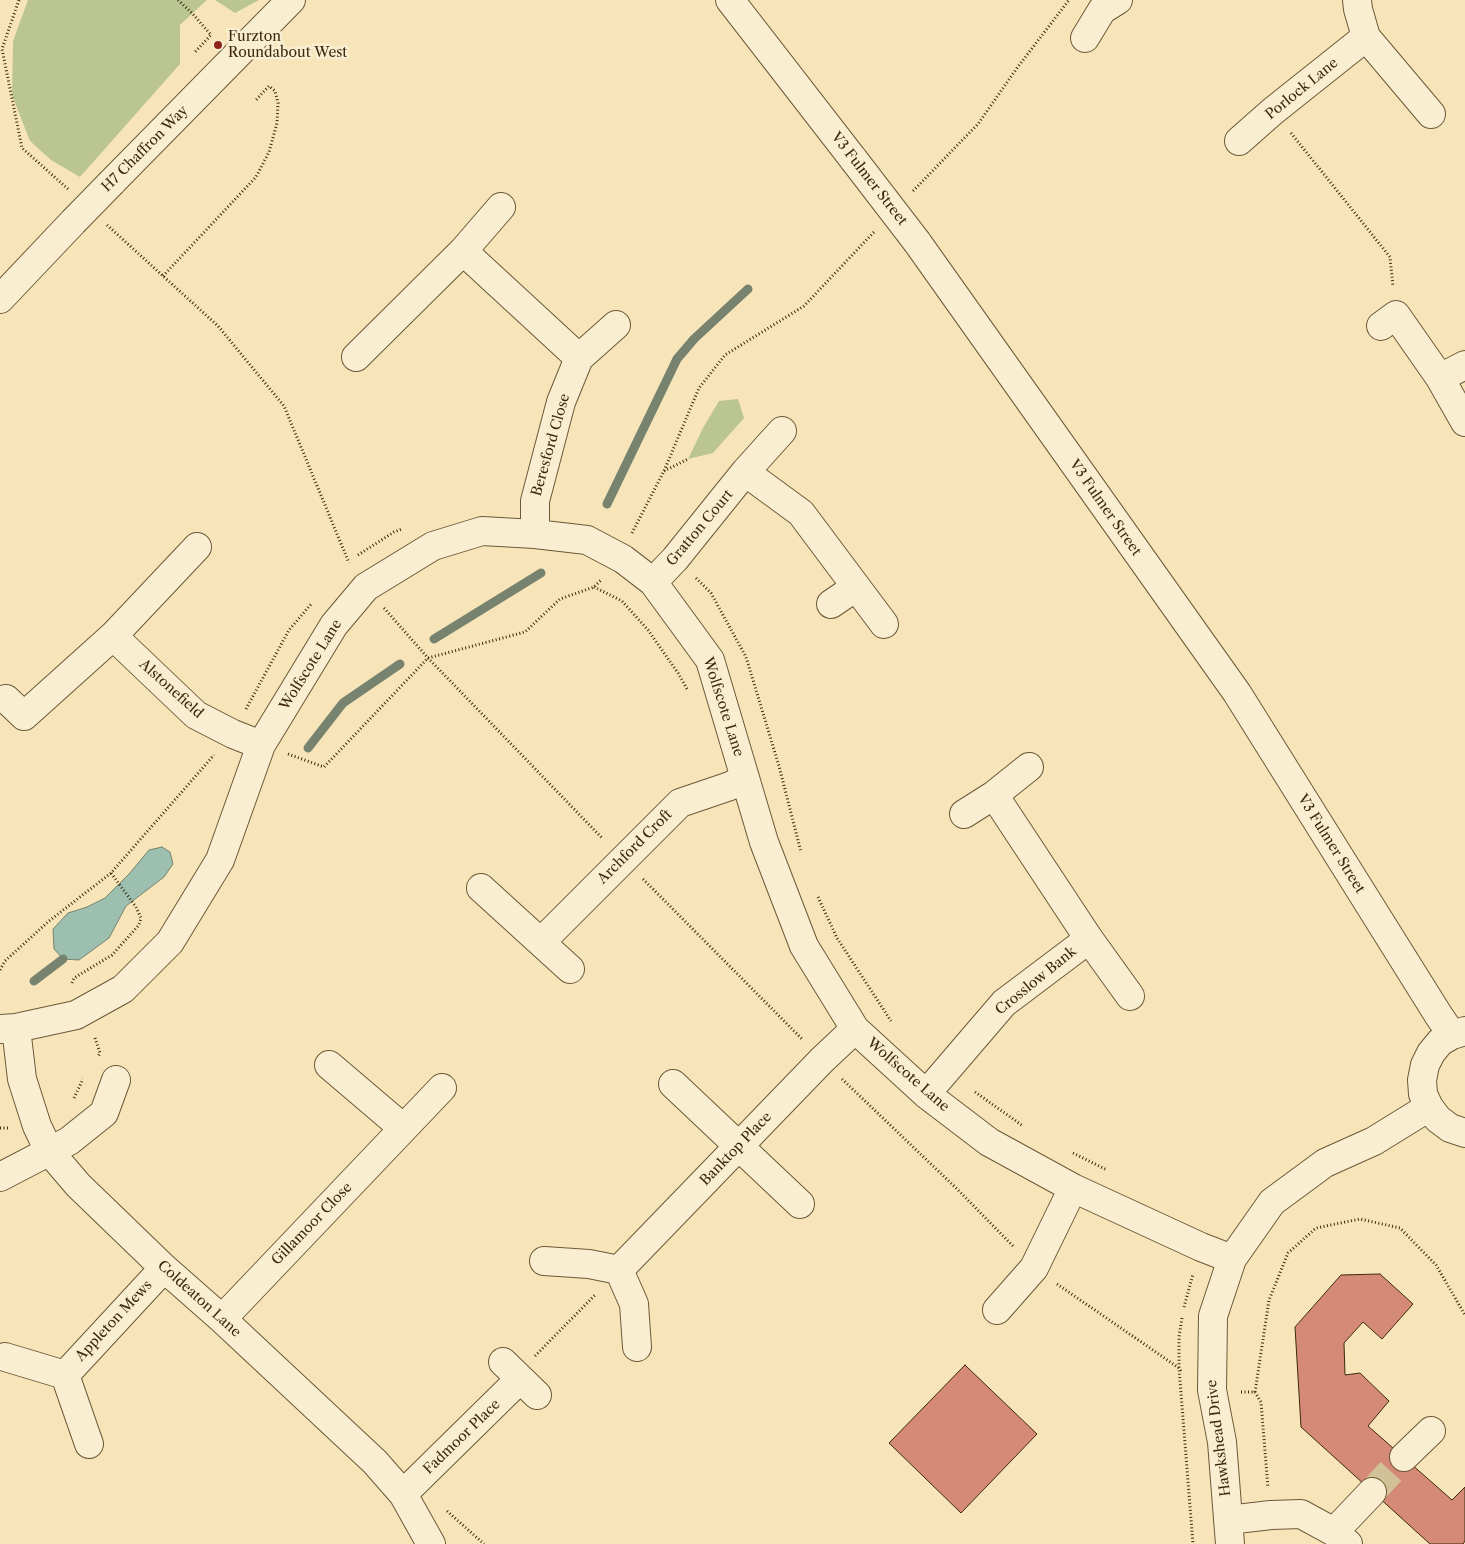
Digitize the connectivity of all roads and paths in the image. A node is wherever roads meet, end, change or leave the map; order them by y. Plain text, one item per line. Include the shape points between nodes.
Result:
1 (19, 0) edge
2 (178, 0) edge
3 (291, 0) edge
4 (730, 0) edge
5 (1069, 0) edge
6 (1118, 0) edge
7 (1357, 0) edge
8 (1366, 37) junction
9 (1085, 38) dead end
10 (195, 52) dead end
11 (256, 101) dead end
12 (1273, 111) junction
13 (1432, 114) dead end
14 (1239, 141) dead end
15 (72, 193) dead end
16 (911, 194) dead end
17 (501, 207) dead end
18 (101, 219) dead end
19 (878, 229) dead end
20 (463, 251) junction
21 (163, 276) junction
22 (0, 299) edge
23 (1388, 320) joint
24 (616, 325) dead end
25 (356, 358) dead end
26 (579, 358) junction
27 (1465, 365) edge
28 (1440, 378) junction
29 (1465, 422) edge
30 (782, 431) dead end
31 (688, 459) dead end
32 (664, 471) junction
33 (745, 472) junction
34 (535, 534) junction
35 (197, 547) dead end
36 (623, 560) junction
37 (653, 582) junction
38 (594, 587) junction
39 (366, 588) junction
40 (856, 588) junction
41 (831, 604) dead end
42 (884, 624) dead end
43 (113, 636) junction
44 (428, 658) junction
45 (691, 697) dead end
46 (6, 699) dead end
47 (232, 734) junction
48 (261, 745) junction
49 (1029, 767) dead end
50 (746, 778) junction
51 (994, 795) junction
52 (964, 814) dead end
53 (623, 859) junction
54 (111, 873) junction
55 (481, 888) dead end
56 (136, 907) dead end
57 (1089, 939) junction
58 (542, 942) junction
59 (570, 969) dead end
60 (0, 970) edge
61 (1130, 996) dead end
62 (8, 1029) edge
63 (855, 1029) junction
64 (1459, 1033) edge
65 (822, 1060) junction
66 (329, 1064) dead end
67 (116, 1080) dead end
68 (673, 1084) dead end
69 (442, 1088) dead end
70 (926, 1094) junction
71 (1429, 1107) junction
72 (403, 1128) junction
73 (1465, 1133) edge
74 (738, 1147) junction
75 (49, 1151) junction
76 (0, 1177) edge
77 (1073, 1188) junction
78 (800, 1204) dead end
79 (1232, 1259) junction
80 (544, 1261) dead end
81 (164, 1268) junction
82 (1034, 1268) junction
83 (619, 1270) junction
84 (997, 1310) dead end
85 (1465, 1315) edge
86 (222, 1319) junction
87 (637, 1347) dead end
88 (5, 1357) dead end
89 (65, 1375) junction
90 (520, 1378) joint
91 (1255, 1392) dead end
92 (1432, 1431) dead end
93 (89, 1444) dead end
94 (1404, 1457) tunnel mouth
95 (1372, 1492) tunnel mouth
96 (403, 1494) junction
97 (1229, 1532) edge
98 (1341, 1538) edge
99 (432, 1544) edge

1 - 15 path via 2,49 22,148
2 - 10 path via 211,35
3 - 22 street, H7 Chaffron Way, bridge
4 - 64 street, V3 Fulmer Street, bridge via 917,242 1237,693 1439,1016
5 - 16 path via 978,124
6 - 9 street via 1102,10
7 - 8 street
8 - 12 street, Porlock Lane
8 - 13 street
11 - 21 path via 269,86 278,103 277,123 269,152 256,177
12 - 14 street, Porlock Lane
12 - 23 path via 1390,257
17 - 20 street
18 - 21 path
19 - 32 path via 804,306 725,355 699,388
20 - 25 street
20 - 26 street
21 - 39 path via 218,326 284,406 348,562
23 - 28 street
24 - 26 street, Beresford Close
26 - 34 street, Beresford Close via 561,402 535,501
27 - 28 street
28 - 29 street
30 - 33 street, Gratton Court
31 - 32 path
32 - 36 path via 632,534
33 - 37 street, Gratton Court
33 - 40 street via 801,513
34 - 36 street, Wolfscote Lane via 586,540
34 - 39 street, Wolfscote Lane via 482,531 433,546
35 - 43 street
36 - 37 street, Wolfscote Lane
36 - 38 path
37 - 50 street, Wolfscote Lane via 710,660
38 - 44 path via 560,599 525,632
38 - 45 path via 622,600 678,672
39 - 44 path
39 - 48 street, Wolfscote Lane via 334,625
40 - 41 street
40 - 42 street
43 - 46 street via 24,716
43 - 47 street, Alstonefield via 196,715
44 - 48 path via 324,767
44 - 53 path
47 - 48 street, Alstonefield
47 - 54 path
48 - 62 street, Wolfscote Lane via 220,860 170,942 123,989 76,1015
49 - 51 street
50 - 53 street, Archford Croft via 680,803
50 - 63 street, Wolfscote Lane via 764,842 804,946
51 - 52 street
51 - 57 street, Crosslow Bank
53 - 58 street, Archford Croft
53 - 65 path
54 - 56 path
54 - 60 path via 49,921 5,961
55 - 58 street
57 - 61 street, Crosslow Bank
57 - 70 street, Crosslow Bank via 1004,1003
58 - 59 street
62 - 75 street, Coldeaton Lane
63 - 65 street, Banktop Place
63 - 70 street, Wolfscote Lane
64 - 71 street via 1440,1042 1425,1066 1423,1094
65 - 74 street, Banktop Place
65 - 82 path
66 - 72 street
67 - 75 street via 104,1113 69,1141
68 - 74 street
69 - 72 street, Gillamoor Close
70 - 77 street, Wolfscote Lane via 989,1142
71 - 73 street via 1450,1128
71 - 79 street, Hawkshead Drive via 1374,1141 1325,1163 1272,1202
72 - 86 street, Gillamoor Close
74 - 78 street
74 - 83 street, Banktop Place
75 - 76 street
75 - 81 street, Coldeaton Lane via 78,1185
77 - 79 street, Wolfscote Lane
77 - 82 street
79 - 97 street, Hawkshead Drive via 1214,1316 1212,1390 1222,1442
80 - 83 street
81 - 86 street, Coldeaton Lane
81 - 89 street, Appleton Mews
82 - 84 street
83 - 87 street via 634,1304
83 - 90 path via 525,1367
85 - 91 path via 1436,1265 1400,1228 1360,1219 1316,1228 1288,1253 1269,1300
86 - 96 street, Coldeaton Lane via 375,1462
88 - 89 street
89 - 93 street
90 - 96 street, Fadmoor Place
92 - 94 street
95 - 98 street
96 - 99 street, Coldeaton Lane
97 - 98 street via 1301,1514

